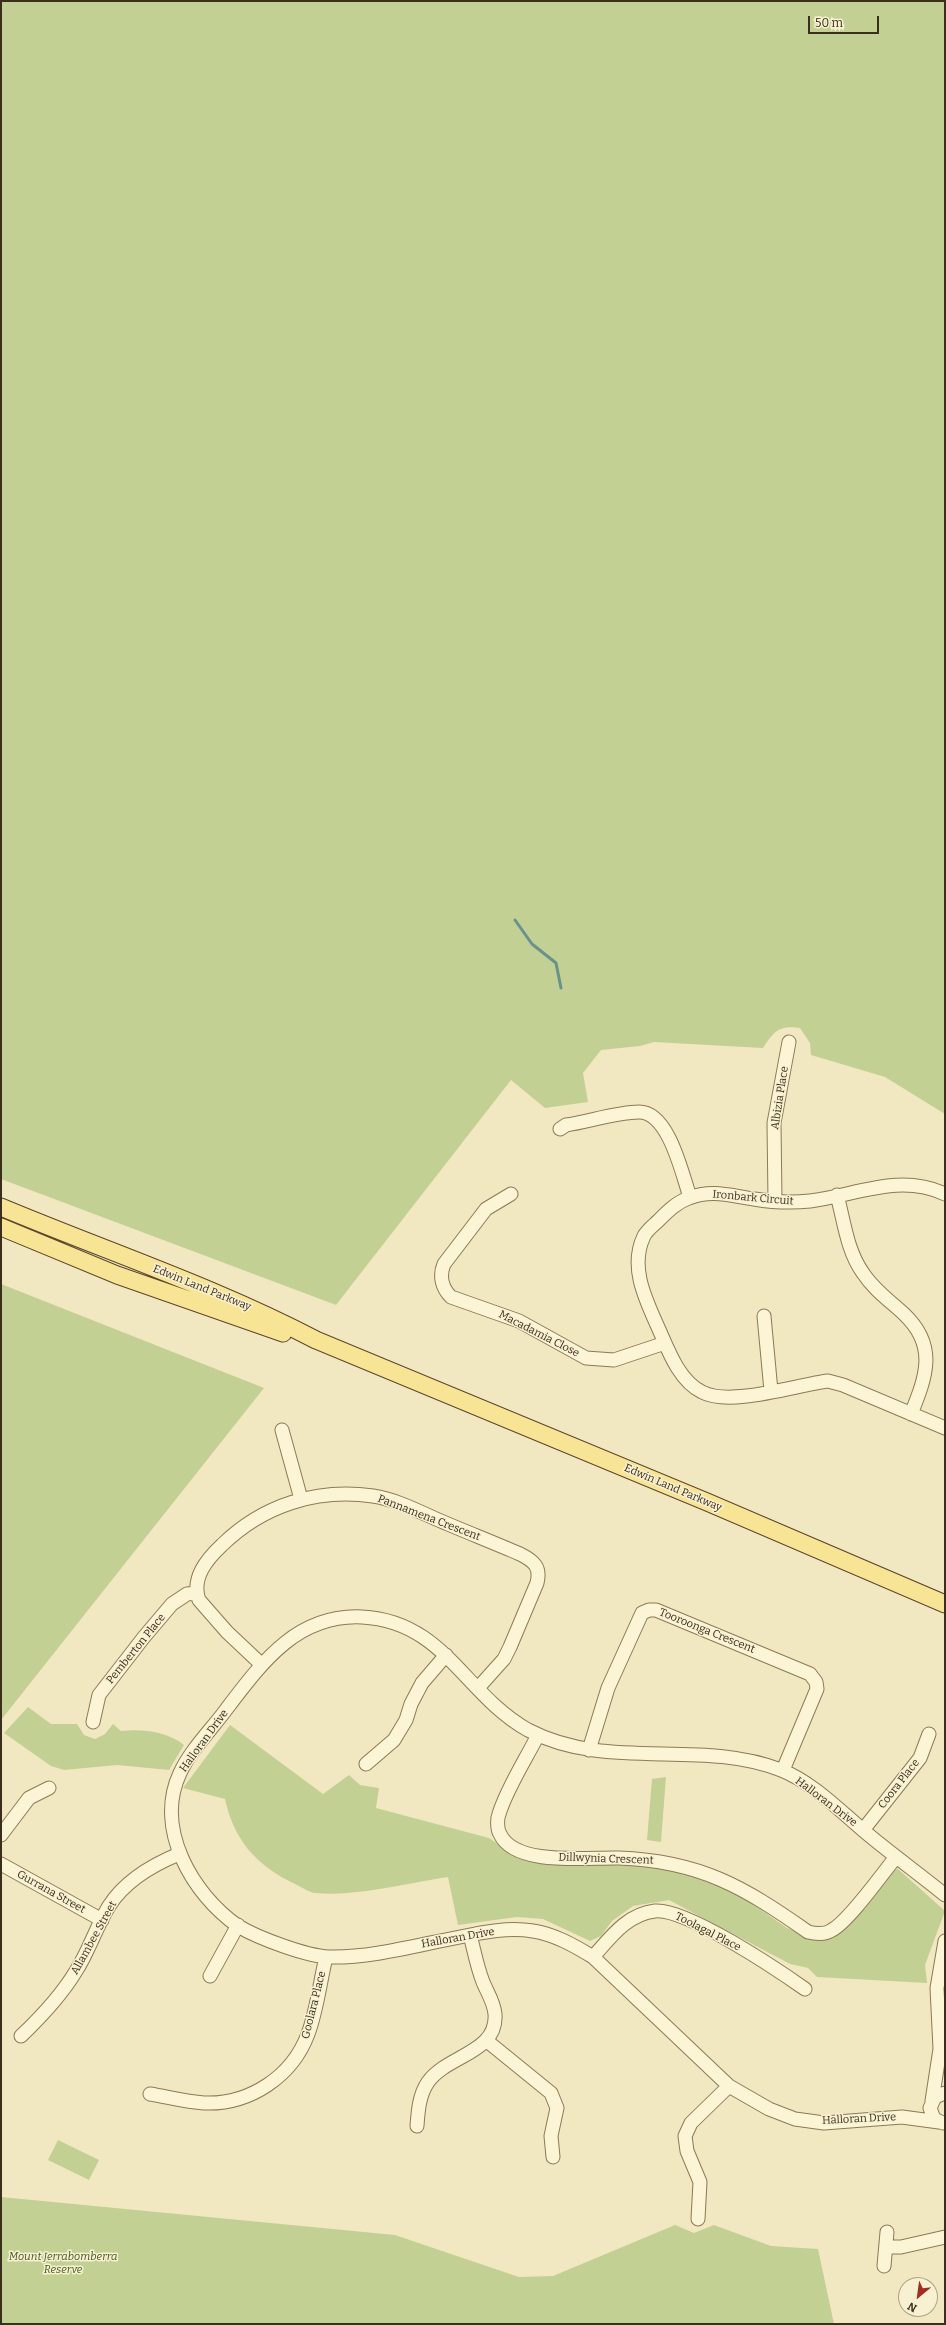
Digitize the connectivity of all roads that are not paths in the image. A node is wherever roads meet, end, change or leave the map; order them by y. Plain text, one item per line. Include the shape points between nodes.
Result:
1 (789, 1042) dead end
2 (560, 1129) dead end
3 (511, 1194) dead end
4 (945, 1194) edge
5 (837, 1195) junction
6 (690, 1197) junction
7 (775, 1201) junction
8 (1, 1207) edge
9 (1, 1227) edge
10 (764, 1316) dead end
11 (665, 1343) junction
12 (400, 1375) junction
13 (771, 1391) junction
14 (911, 1414) junction
15 (945, 1428) edge
16 (282, 1430) dead end
17 (301, 1499) junction
18 (196, 1593) junction
19 (945, 1604) edge
20 (446, 1655) junction
21 (261, 1664) junction
22 (478, 1688) junction
23 (93, 1722) dead end
24 (929, 1734) dead end
25 (538, 1735) junction
26 (589, 1750) junction
27 (366, 1764) dead end
28 (782, 1770) junction
29 (49, 1788) dead end
30 (863, 1830) junction
31 (1, 1835) edge
32 (179, 1854) junction
33 (896, 1857) junction
34 (1, 1864) edge
35 (945, 1895) edge
36 (102, 1920) junction
37 (238, 1926) junction
38 (470, 1935) junction
39 (945, 1941) edge
40 (326, 1957) junction
41 (593, 1957) junction
42 (210, 1976) dead end
43 (805, 1989) dead end
44 (21, 2036) dead end
45 (487, 2041) junction
46 (938, 2066) junction
47 (945, 2085) edge
48 (729, 2086) junction
49 (945, 2093) edge
50 (150, 2094) dead end
51 (932, 2102) junction
52 (902, 2117) junction
53 (942, 2124) edge
54 (417, 2126) dead end
55 (553, 2158) dead end
56 (698, 2219) dead end
57 (887, 2232) dead end
58 (945, 2237) edge
59 (886, 2247) junction
60 (884, 2266) dead end

1 - 7 street, Albizia Place via 774,1123
2 - 6 street via 639,1112 651,1115 664,1127
3 - 11 street, Macadamia Close via 483,1212 444,1264 441,1273 442,1283 451,1297 509,1317 586,1358 614,1360
4 - 5 street, Ironbark Circuit via 925,1187 895,1184
5 - 7 street, Ironbark Circuit via 804,1202
5 - 14 street via 852,1255 862,1273 918,1328 928,1361 925,1379
6 - 7 street, Ironbark Circuit via 719,1192
6 - 11 street, Ironbark Circuit via 676,1205 645,1234 639,1249 640,1283
8 - 12 main road, Edwin Land Parkway via 187,1281
9 - 12 main road, Edwin Land Parkway via 117,1275
10 - 13 street
11 - 13 street, Ironbark Circuit via 689,1382 702,1392 726,1398 754,1396
12 - 19 main road, Edwin Land Parkway
13 - 14 street, Ironbark Circuit via 828,1381
14 - 15 street, Ironbark Circuit
16 - 17 street
17 - 18 street, Pannamena Crescent via 274,1508 234,1534 203,1568 198,1576
17 - 22 street, Pannamena Crescent via 343,1494 374,1496 520,1554 535,1563 538,1583 510,1648
18 - 21 street via 199,1600 227,1632
18 - 23 street, Pemberton Place via 187,1594 172,1604 144,1637 99,1695
20 - 21 street, Halloran Drive via 411,1629 375,1618 357,1617 335,1619 307,1627 289,1638
20 - 22 street, Halloran Drive
20 - 27 street via 422,1683 394,1740
21 - 32 street, Halloran Drive via 182,1768 172,1810 172,1831
22 - 25 street, Halloran Drive via 517,1724
24 - 30 street, Coora Place via 920,1758
25 - 26 street, Halloran Drive via 561,1744
25 - 33 street, Dillwynia Crescent via 498,1815 500,1834 509,1847 516,1851 539,1856 662,1862 698,1870 727,1880 808,1932 816,1934 833,1930
26 - 28 street, Halloran Drive via 621,1754 713,1756
26 - 28 street, Tooroonga Crescent via 608,1688 642,1613 656,1610 810,1674 816,1682 817,1690
28 - 30 street, Halloran Drive via 810,1787
29 - 31 street via 29,1798
30 - 33 street, Halloran Drive
32 - 36 street, Allambee Street via 162,1861 132,1880 110,1905
32 - 37 street, Halloran Drive via 207,1895
33 - 35 street, Halloran Drive
34 - 36 street, Gurrana Street
36 - 44 street, Allambee Street via 82,1962 64,1989 50,2008
37 - 40 street, Halloran Drive via 288,1947
37 - 42 street
38 - 40 street, Halloran Drive via 362,1954
38 - 41 street, Halloran Drive via 512,1929 535,1931 576,1947
38 - 45 street via 482,1981 495,2014 493,2028
39 - 46 street via 937,1988 940,2039
40 - 50 street, Goolara Place via 306,2041 293,2061 274,2080 250,2095 220,2102 195,2102
41 - 43 street, Toolagal Place via 629,1920 655,1911 672,1913 774,1966
41 - 48 street, Halloran Drive
45 - 54 street via 470,2053 443,2066 428,2083 419,2104
45 - 55 street via 550,2093 557,2108 550,2136
46 - 47 street
46 - 51 street
48 - 52 street, Halloran Drive via 769,2109 795,2119 824,2123
48 - 56 street via 691,2123 685,2136 687,2151 700,2182
49 - 51 street, Halloran Drive via 938,2095
51 - 52 street, Halloran Drive via 918,2112
51 - 53 street via 931,2114
52 - 53 street, Halloran Drive
57 - 59 street
58 - 59 street via 901,2247
59 - 60 street

